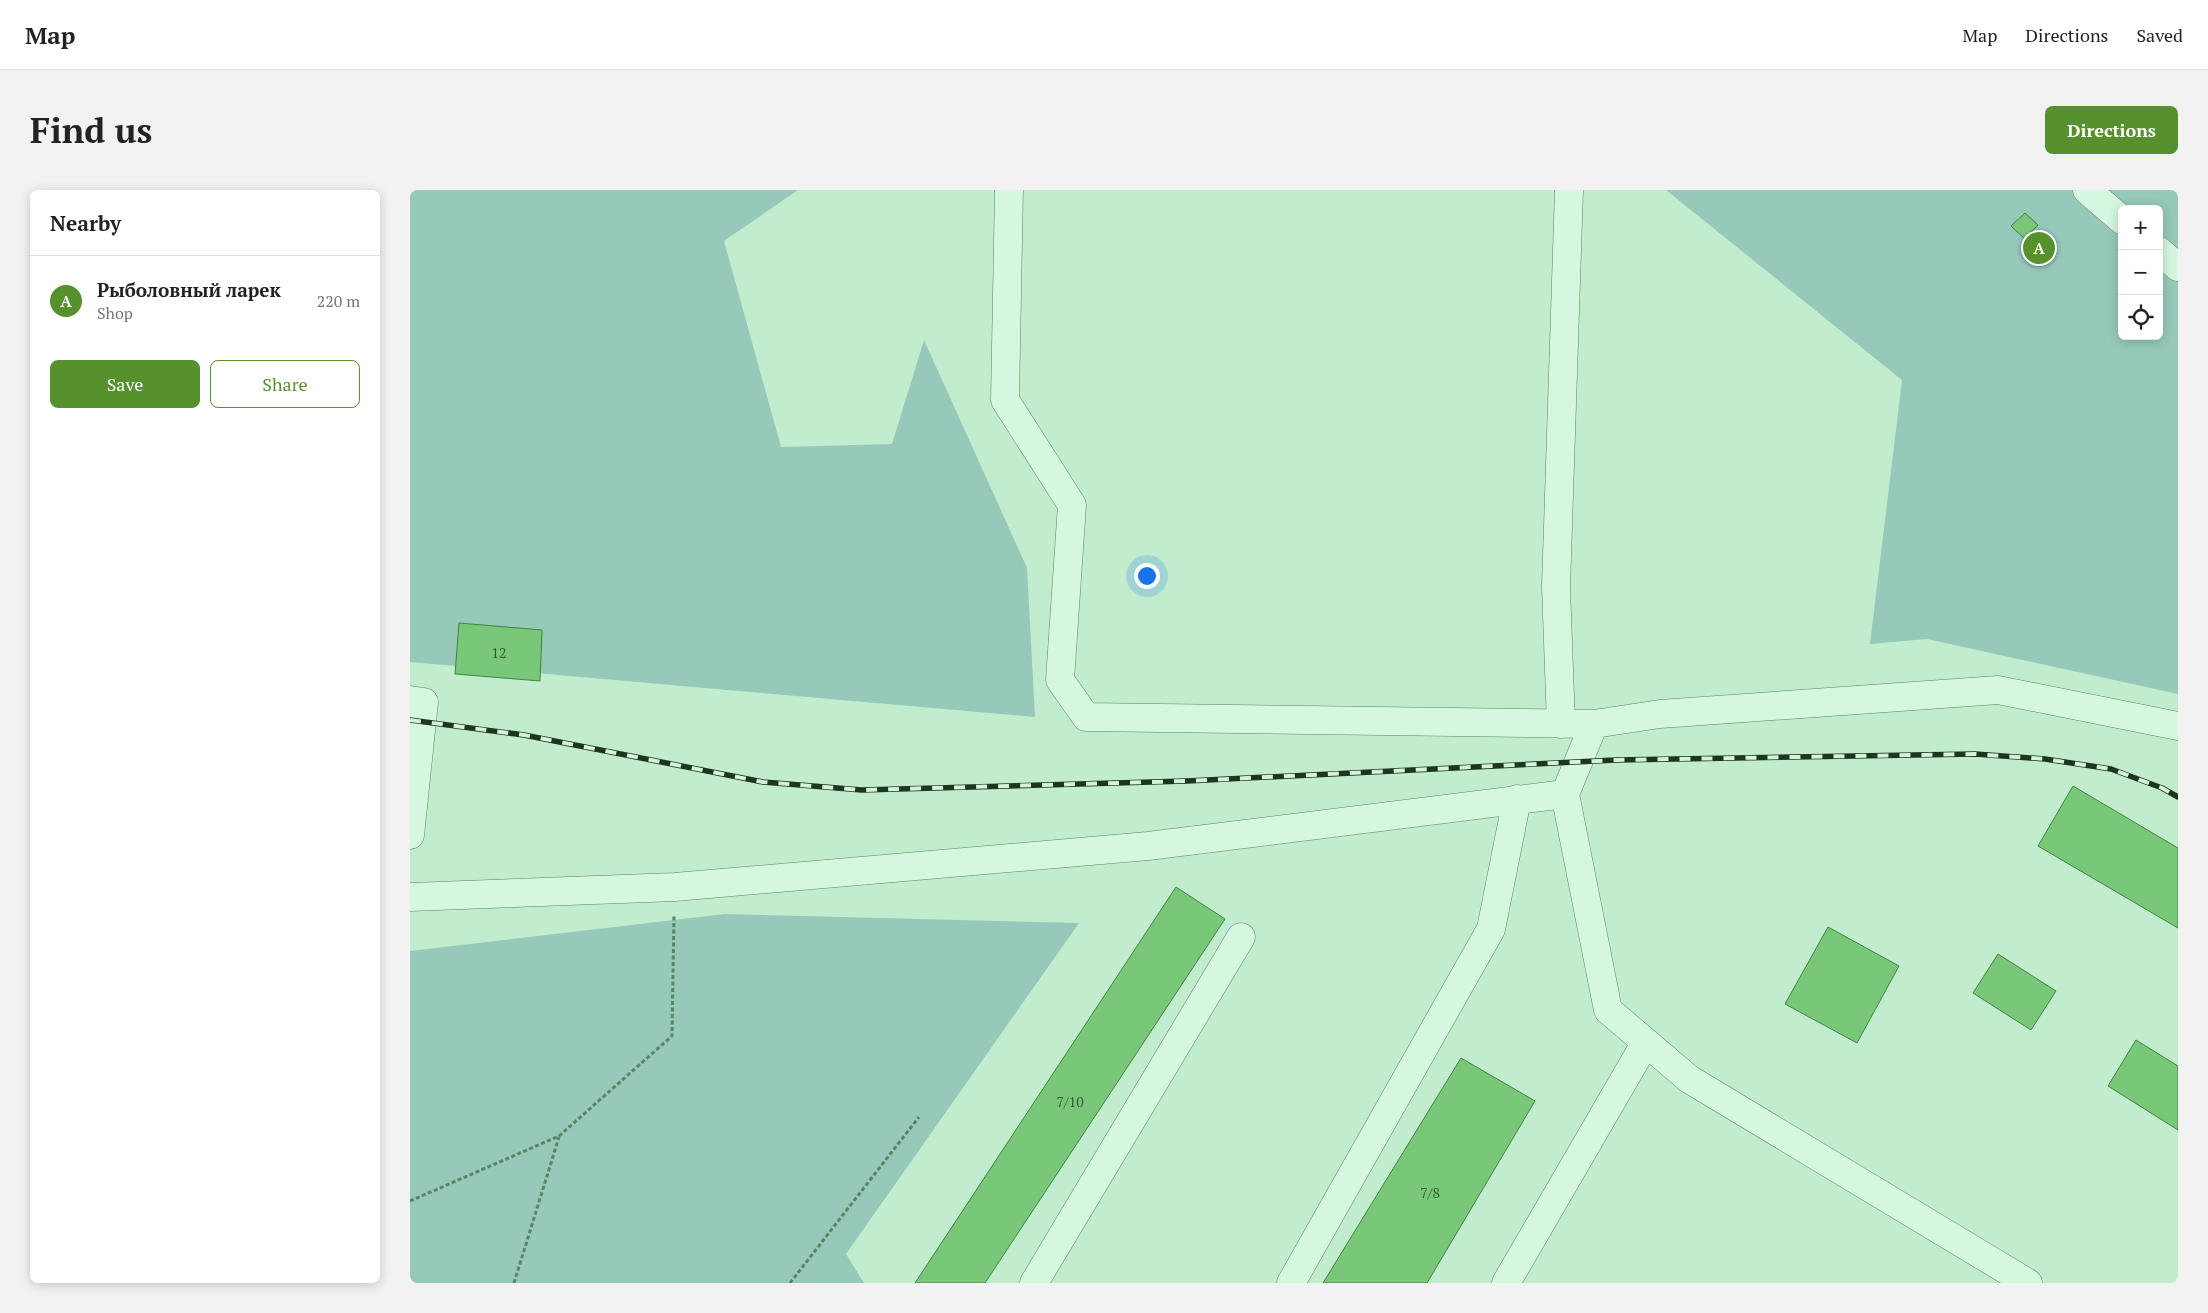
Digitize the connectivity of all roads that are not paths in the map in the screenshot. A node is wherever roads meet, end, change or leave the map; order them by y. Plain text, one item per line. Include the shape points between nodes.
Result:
1 (1009, 190) edge
2 (1569, 190) edge
3 (2087, 190) edge
4 (2118, 217) edge
5 (2163, 254) edge
6 (2178, 267) edge
7 (410, 700) edge
8 (2177, 723) edge
9 (1561, 724) junction
10 (1594, 724) junction
11 (1565, 794) junction
12 (1517, 799) junction
13 (410, 835) edge
14 (410, 897) edge
15 (1241, 937) dead end
16 (1646, 1042) junction
17 (1034, 1283) edge
18 (1291, 1283) edge
19 (1506, 1283) edge
20 (2028, 1283) edge

1 - 9 lane via 1005,400 1072,505 1060,680 1086,717
2 - 9 lane via 1556,587
3 - 4 lane
5 - 6 lane
7 - 13 lane via 424,702
8 - 10 lane via 1998,690 1660,714
9 - 10 lane
10 - 11 lane
11 - 12 lane
11 - 16 lane via 1608,1010
12 - 14 lane via 1148,846 675,887
12 - 18 lane via 1491,929
15 - 17 lane
16 - 19 lane
16 - 20 lane via 1689,1079

